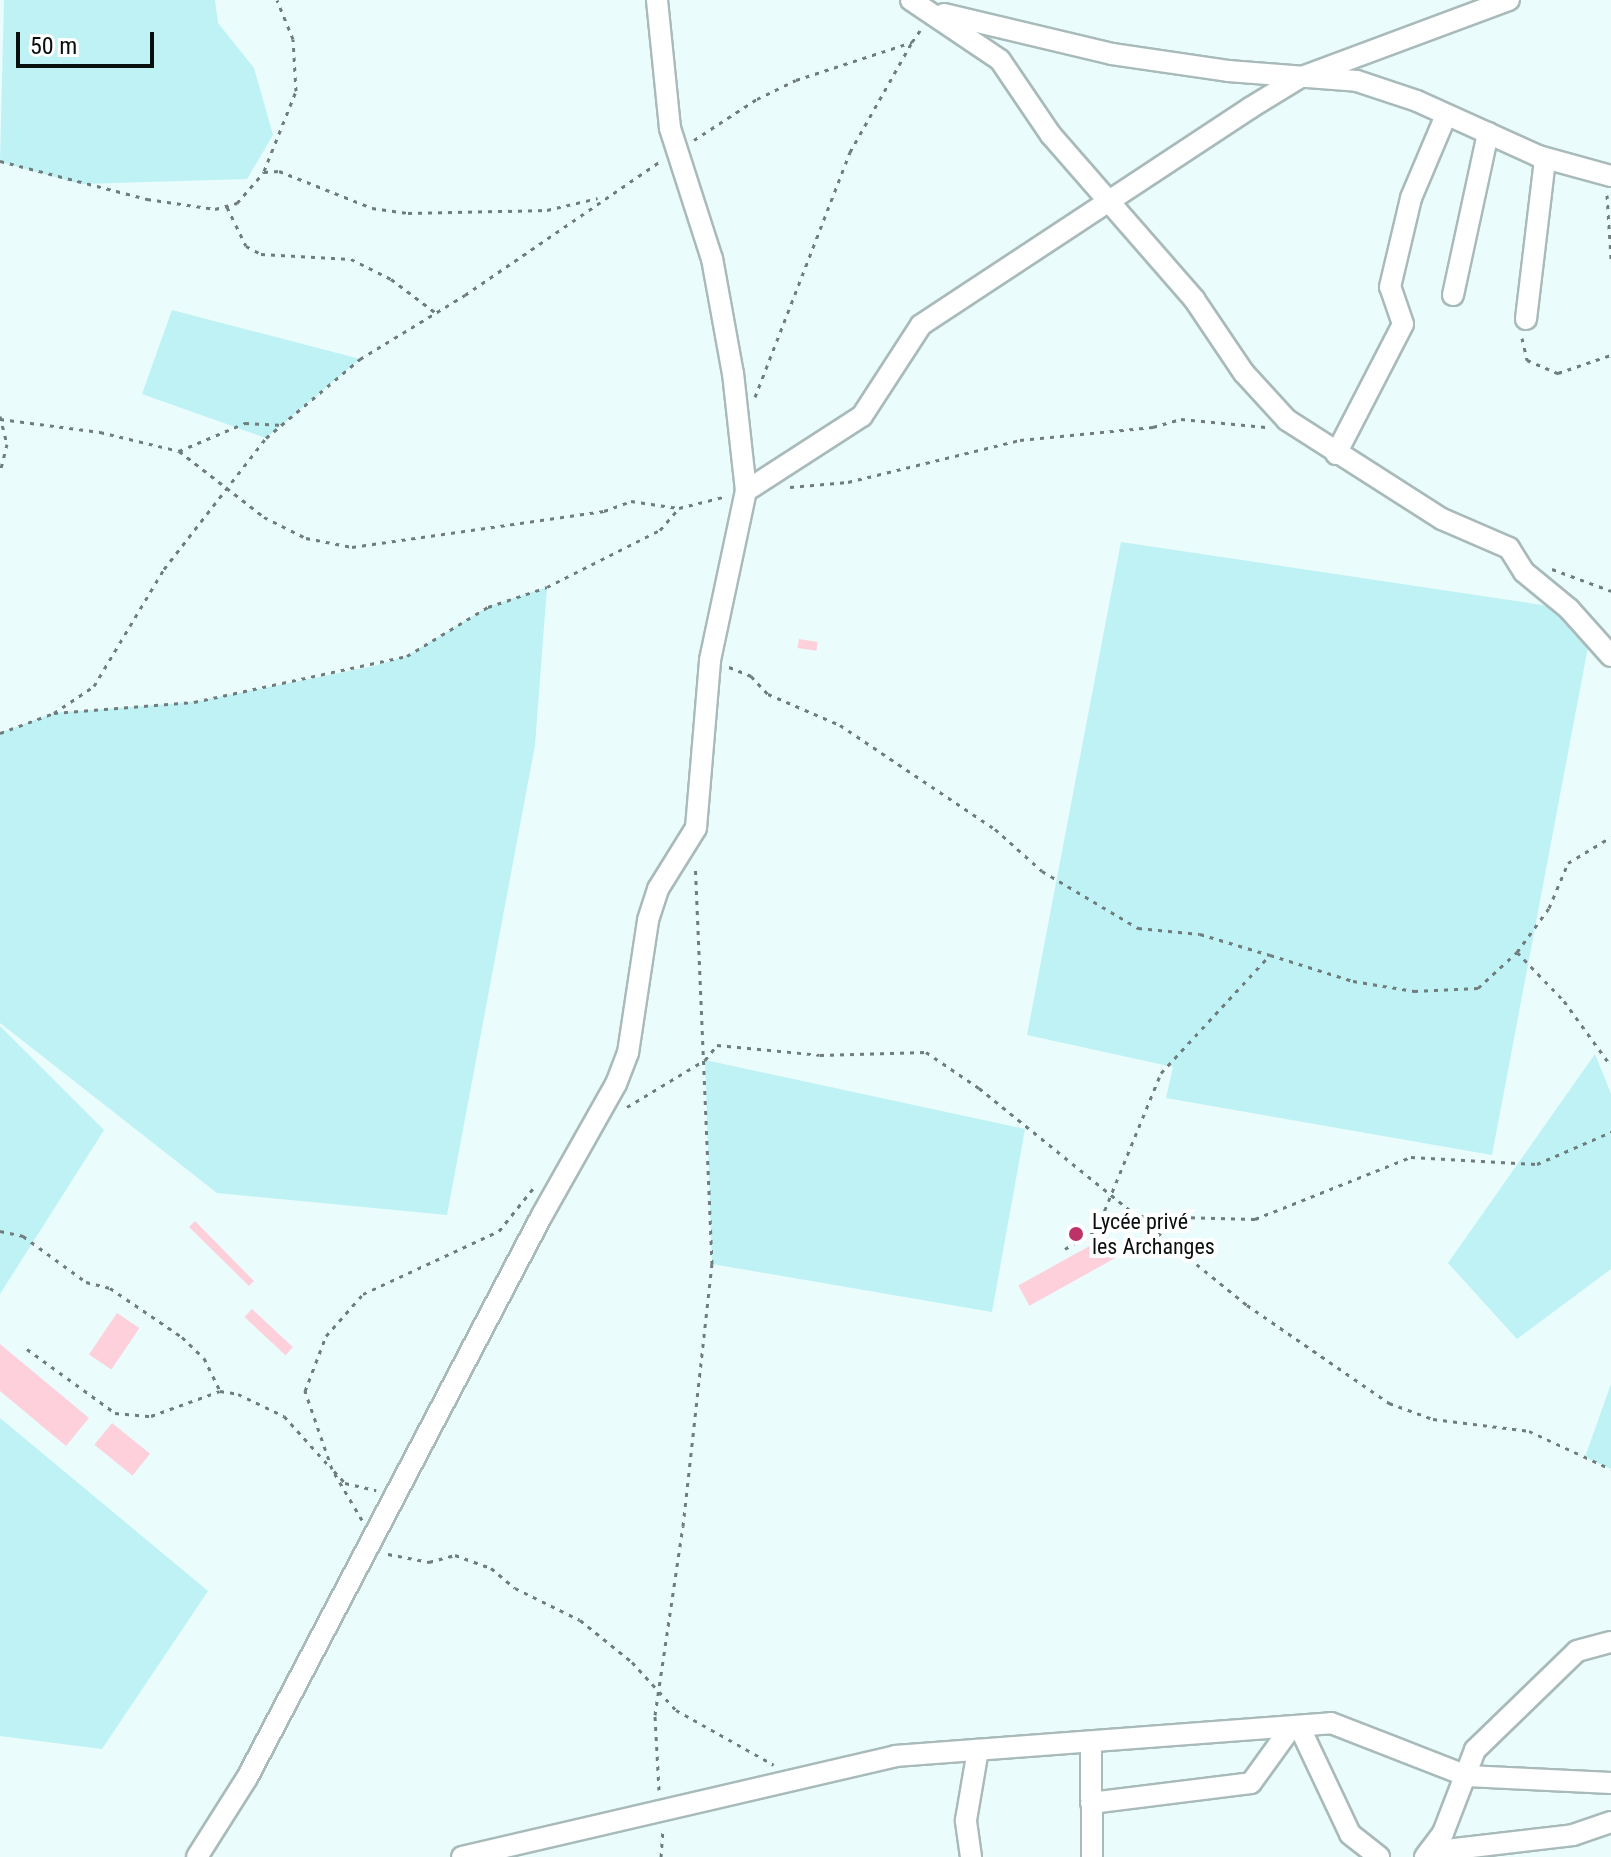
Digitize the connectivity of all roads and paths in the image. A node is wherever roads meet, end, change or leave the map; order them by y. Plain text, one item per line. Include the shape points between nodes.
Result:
1 (277, 0) edge
2 (657, 0) edge
3 (911, 0) edge
4 (1509, 0) edge
5 (932, 11) junction
6 (912, 42) junction
7 (1299, 78) junction
8 (1446, 115) junction
9 (1488, 133) junction
10 (675, 152) junction
11 (1545, 159) junction
12 (0, 161) edge
13 (264, 172) junction
14 (1608, 175) edge
15 (600, 198) junction
16 (1110, 205) junction
17 (227, 207) junction
18 (1611, 259) edge
19 (1453, 295) dead end
20 (436, 313) junction
21 (1526, 319) joint
22 (1611, 355) edge
23 (1, 418) edge
24 (1287, 420) junction
25 (281, 426) junction
26 (738, 429) junction
27 (179, 451) junction
28 (1336, 454) junction
29 (0, 472) edge
30 (224, 486) junction
31 (746, 491) junction
32 (679, 508) junction
33 (1547, 566) dead end
34 (1611, 591) edge
35 (1611, 656) edge
36 (710, 660) junction
37 (54, 713) junction
38 (0, 733) edge
39 (696, 828) junction
40 (1611, 837) edge
41 (1517, 952) junction
42 (1270, 955) junction
43 (705, 1060) junction
44 (1611, 1066) edge
45 (591, 1124) junction
46 (1611, 1132) edge
47 (537, 1183) dead end
48 (1112, 1193) junction
49 (1141, 1216) junction
50 (1097, 1229) junction
51 (0, 1231) edge
52 (1065, 1249) dead end
53 (27, 1349) dead end
54 (220, 1391) junction
55 (332, 1469) junction
56 (1611, 1469) edge
57 (403, 1483) junction
58 (373, 1540) junction
59 (1611, 1642) edge
60 (658, 1688) junction
61 (1295, 1728) junction
62 (1091, 1742) junction
63 (978, 1750) junction
64 (1467, 1776) junction
65 (797, 1780) junction
66 (1611, 1783) edge
67 (1091, 1803) junction
68 (660, 1814) junction
69 (1611, 1822) edge
70 (1427, 1855) edge
71 (197, 1857) edge
72 (462, 1857) edge
73 (661, 1857) edge
74 (971, 1857) edge
75 (1092, 1857) edge
76 (1379, 1857) edge

1 - 13 path via 293,39 296,91
2 - 10 street
3 - 5 street
4 - 7 street
5 - 6 path
5 - 7 street via 1112,54
5 - 16 street via 1000,60 1051,135
6 - 10 path via 796,80
6 - 26 path via 850,152 778,343
7 - 8 street via 1357,81
7 - 16 street
8 - 9 street
8 - 28 street via 1411,198 1390,287 1403,324
9 - 11 street
9 - 19 street
10 - 15 path
10 - 26 street via 712,259
11 - 14 street
11 - 21 street
12 - 17 path via 147,199 194,208
13 - 15 path via 279,171 372,208 408,213 547,210
13 - 17 path
14 - 18 path
15 - 20 path
16 - 24 street via 1194,299 1244,373
16 - 31 street via 921,325 862,416
17 - 20 path via 246,246 261,254 351,259 391,279
20 - 25 path via 360,359
21 - 22 path via 1520,346 1527,360 1558,373
23 - 27 path via 100,432
23 - 29 path via 7,444
24 - 28 street
24 - 31 path via 1261,429 1181,419 1153,427 1020,440 848,482
25 - 27 path via 245,423
25 - 30 path
26 - 31 street
27 - 30 path
28 - 35 street via 1442,519 1509,548 1516,563 1569,609
30 - 32 path via 264,517 306,538 352,547 604,511 631,501
30 - 37 path via 164,569 94,686
31 - 32 path
31 - 36 street
32 - 37 path via 660,530 547,587 488,607 407,656 194,702
33 - 34 path
36 - 39 street
36 - 42 path via 751,676 768,694 840,725 995,829 1042,871 1138,928 1200,934
37 - 38 path
39 - 43 path via 694,919
39 - 45 street via 658,889 648,920 628,1053
40 - 41 path via 1568,863 1549,908
41 - 42 path via 1478,988 1414,991 1353,981
41 - 44 path via 1564,1001
42 - 48 path via 1161,1073
43 - 45 path
43 - 48 path via 717,1045 820,1055 926,1052
43 - 60 path via 712,1264 683,1526
45 - 57 street
46 - 49 path via 1537,1164 1411,1157 1255,1219
47 - 55 path via 499,1231 363,1294 338,1317 305,1391
48 - 49 path
48 - 50 path
49 - 50 path
49 - 56 path via 1247,1305 1389,1403 1433,1419 1529,1431
50 - 52 path
51 - 54 path via 43,1248 86,1282 110,1288 182,1337 204,1358
53 - 54 path via 115,1413 151,1416
54 - 55 path via 284,1416
55 - 57 path via 345,1483 364,1491
55 - 58 path
57 - 58 street
58 - 60 path via 393,1558 429,1562 455,1555 491,1568 515,1588 580,1620
58 - 71 street via 247,1778
59 - 64 street via 1577,1651 1475,1750
60 - 65 path via 676,1710
60 - 68 path
61 - 62 street
61 - 64 street via 1331,1723
61 - 67 street via 1251,1783
61 - 76 street via 1350,1834
62 - 63 street
62 - 67 street
63 - 65 street via 895,1756
63 - 74 street via 966,1820
64 - 66 street
64 - 70 street via 1443,1833
65 - 68 street
67 - 75 street
68 - 72 street
68 - 73 path
69 - 70 street via 1573,1835

